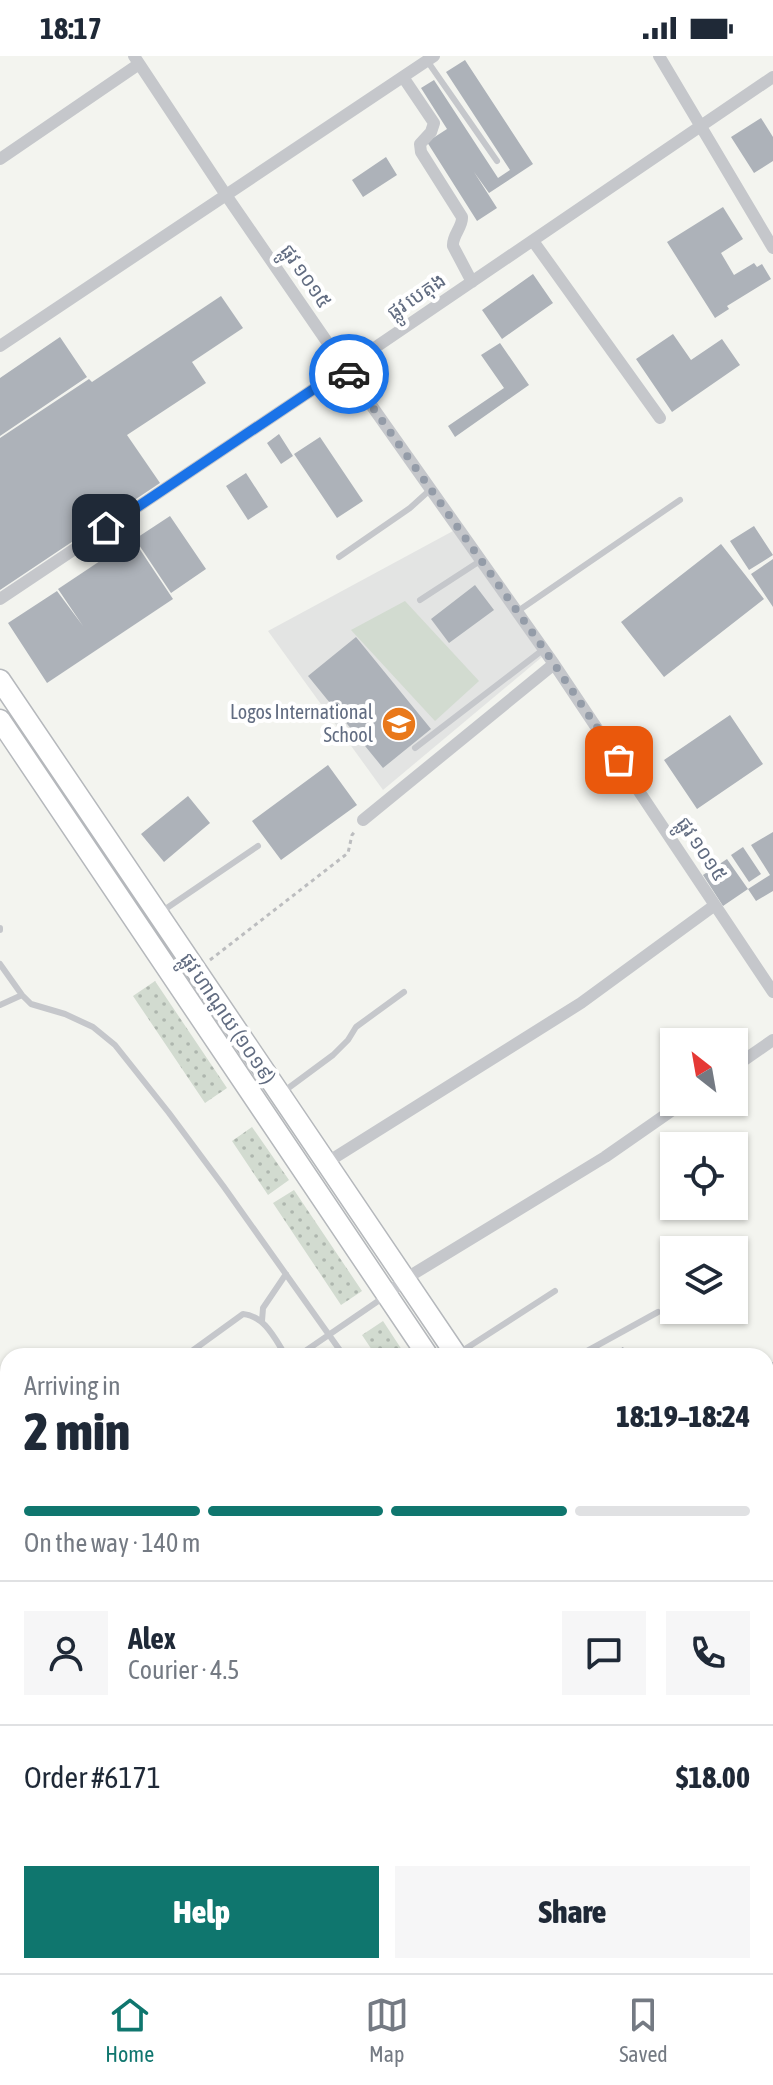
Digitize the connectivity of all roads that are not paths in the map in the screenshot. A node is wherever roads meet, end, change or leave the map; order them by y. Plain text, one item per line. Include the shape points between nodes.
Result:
1 (659, 56) edge
2 (431, 58) edge
3 (136, 60) edge
4 (403, 77) junction
5 (773, 77) edge
6 (700, 128) junction
7 (0, 159) edge
8 (497, 161) dead end
9 (226, 195) junction
10 (533, 241) junction
11 (773, 248) edge
12 (472, 282) junction
13 (0, 346) edge
14 (345, 368) junction
15 (660, 418) dead end
16 (431, 489) junction
17 (680, 500) dead end
18 (339, 557) dead end
19 (481, 560) junction
20 (0, 599) edge
21 (420, 600) dead end
22 (517, 611) junction
23 (544, 649) junction
24 (554, 664) junction
25 (0, 680) edge
26 (0, 720) edge
27 (415, 748) dead end
28 (363, 820) road end
29 (258, 846) dead end
30 (715, 905) junction
31 (158, 914) junction
32 (0, 964) edge
33 (404, 992) dead end
34 (773, 992) edge
35 (22, 995) junction
36 (0, 1005) edge
37 (773, 1040) edge
38 (748, 1057) edge
39 (280, 1094) junction
40 (664, 1116) edge
41 (326, 1163) junction
42 (286, 1274) junction
43 (405, 1279) junction
44 (555, 1291) dead end
45 (387, 1295) junction
46 (658, 1312) dead end
47 (262, 1321) junction
48 (330, 1335) junction
49 (196, 1348) edge
50 (281, 1348) edge
51 (310, 1348) edge
52 (339, 1348) edge
53 (423, 1348) edge
54 (451, 1348) edge
55 (468, 1348) edge
56 (593, 1348) edge

1 - 6 street
2 - 4 street
2 - 8 lane
3 - 7 street
3 - 9 street, ផ្លូវ ១០១៥
4 - 9 street
4 - 12 street via 434,123 420,144 421,152 462,217 452,241
5 - 6 street, ផ្លូវ បេតុង
6 - 10 street, ផ្លូវ បេតុង
6 - 11 street
9 - 13 street
9 - 14 street, ផ្លូវ ១០១៥
10 - 12 street, ផ្លូវ បេតុង
10 - 15 street
12 - 14 street, ផ្លូវ បេតុង
14 - 16 street, ផ្លូវ ១០១៥
14 - 20 street, ផ្លូវ បេតុង
16 - 18 lane
16 - 19 street, ផ្លូវ ១០១៥
17 - 22 lane
19 - 21 lane
19 - 22 street, ផ្លូវ ១០១៥
22 - 23 street, ផ្លូវ ១០១៥
23 - 24 street, ផ្លូវ ១០១៥
23 - 27 lane
24 - 28 street
24 - 30 street, ផ្លូវ ១០១៥
25 - 31 main road, ផ្លូវ ហាណូយ (១០១៩)
26 - 45 main road, ផ្លូវ ហាណូយ (១០១៩)
29 - 31 lane
30 - 34 street, ផ្លូវ ១០១៥
30 - 41 street via 581,1003
31 - 39 main road, ផ្លូវ ហាណូយ (១០១៩)
32 - 35 lane
33 - 39 lane
35 - 36 lane
35 - 42 lane via 31,1004 93,1027 115,1045
37 - 38 street
39 - 41 main road, ផ្លូវ ហាណូយ (១០១៩)
40 - 43 street
41 - 43 main road, ផ្លូវ ហាណូយ (១០១៩)
42 - 47 lane via 263,1308
42 - 48 lane
43 - 45 street
43 - 54 main road, ផ្លូវ ហាណូយ (១០១៩)
44 - 55 lane
45 - 48 lane
45 - 53 main road, ផ្លូវ ហាណូយ (១០១៩)
46 - 56 lane
47 - 49 lane via 243,1314
47 - 50 lane
48 - 51 lane
48 - 52 lane

